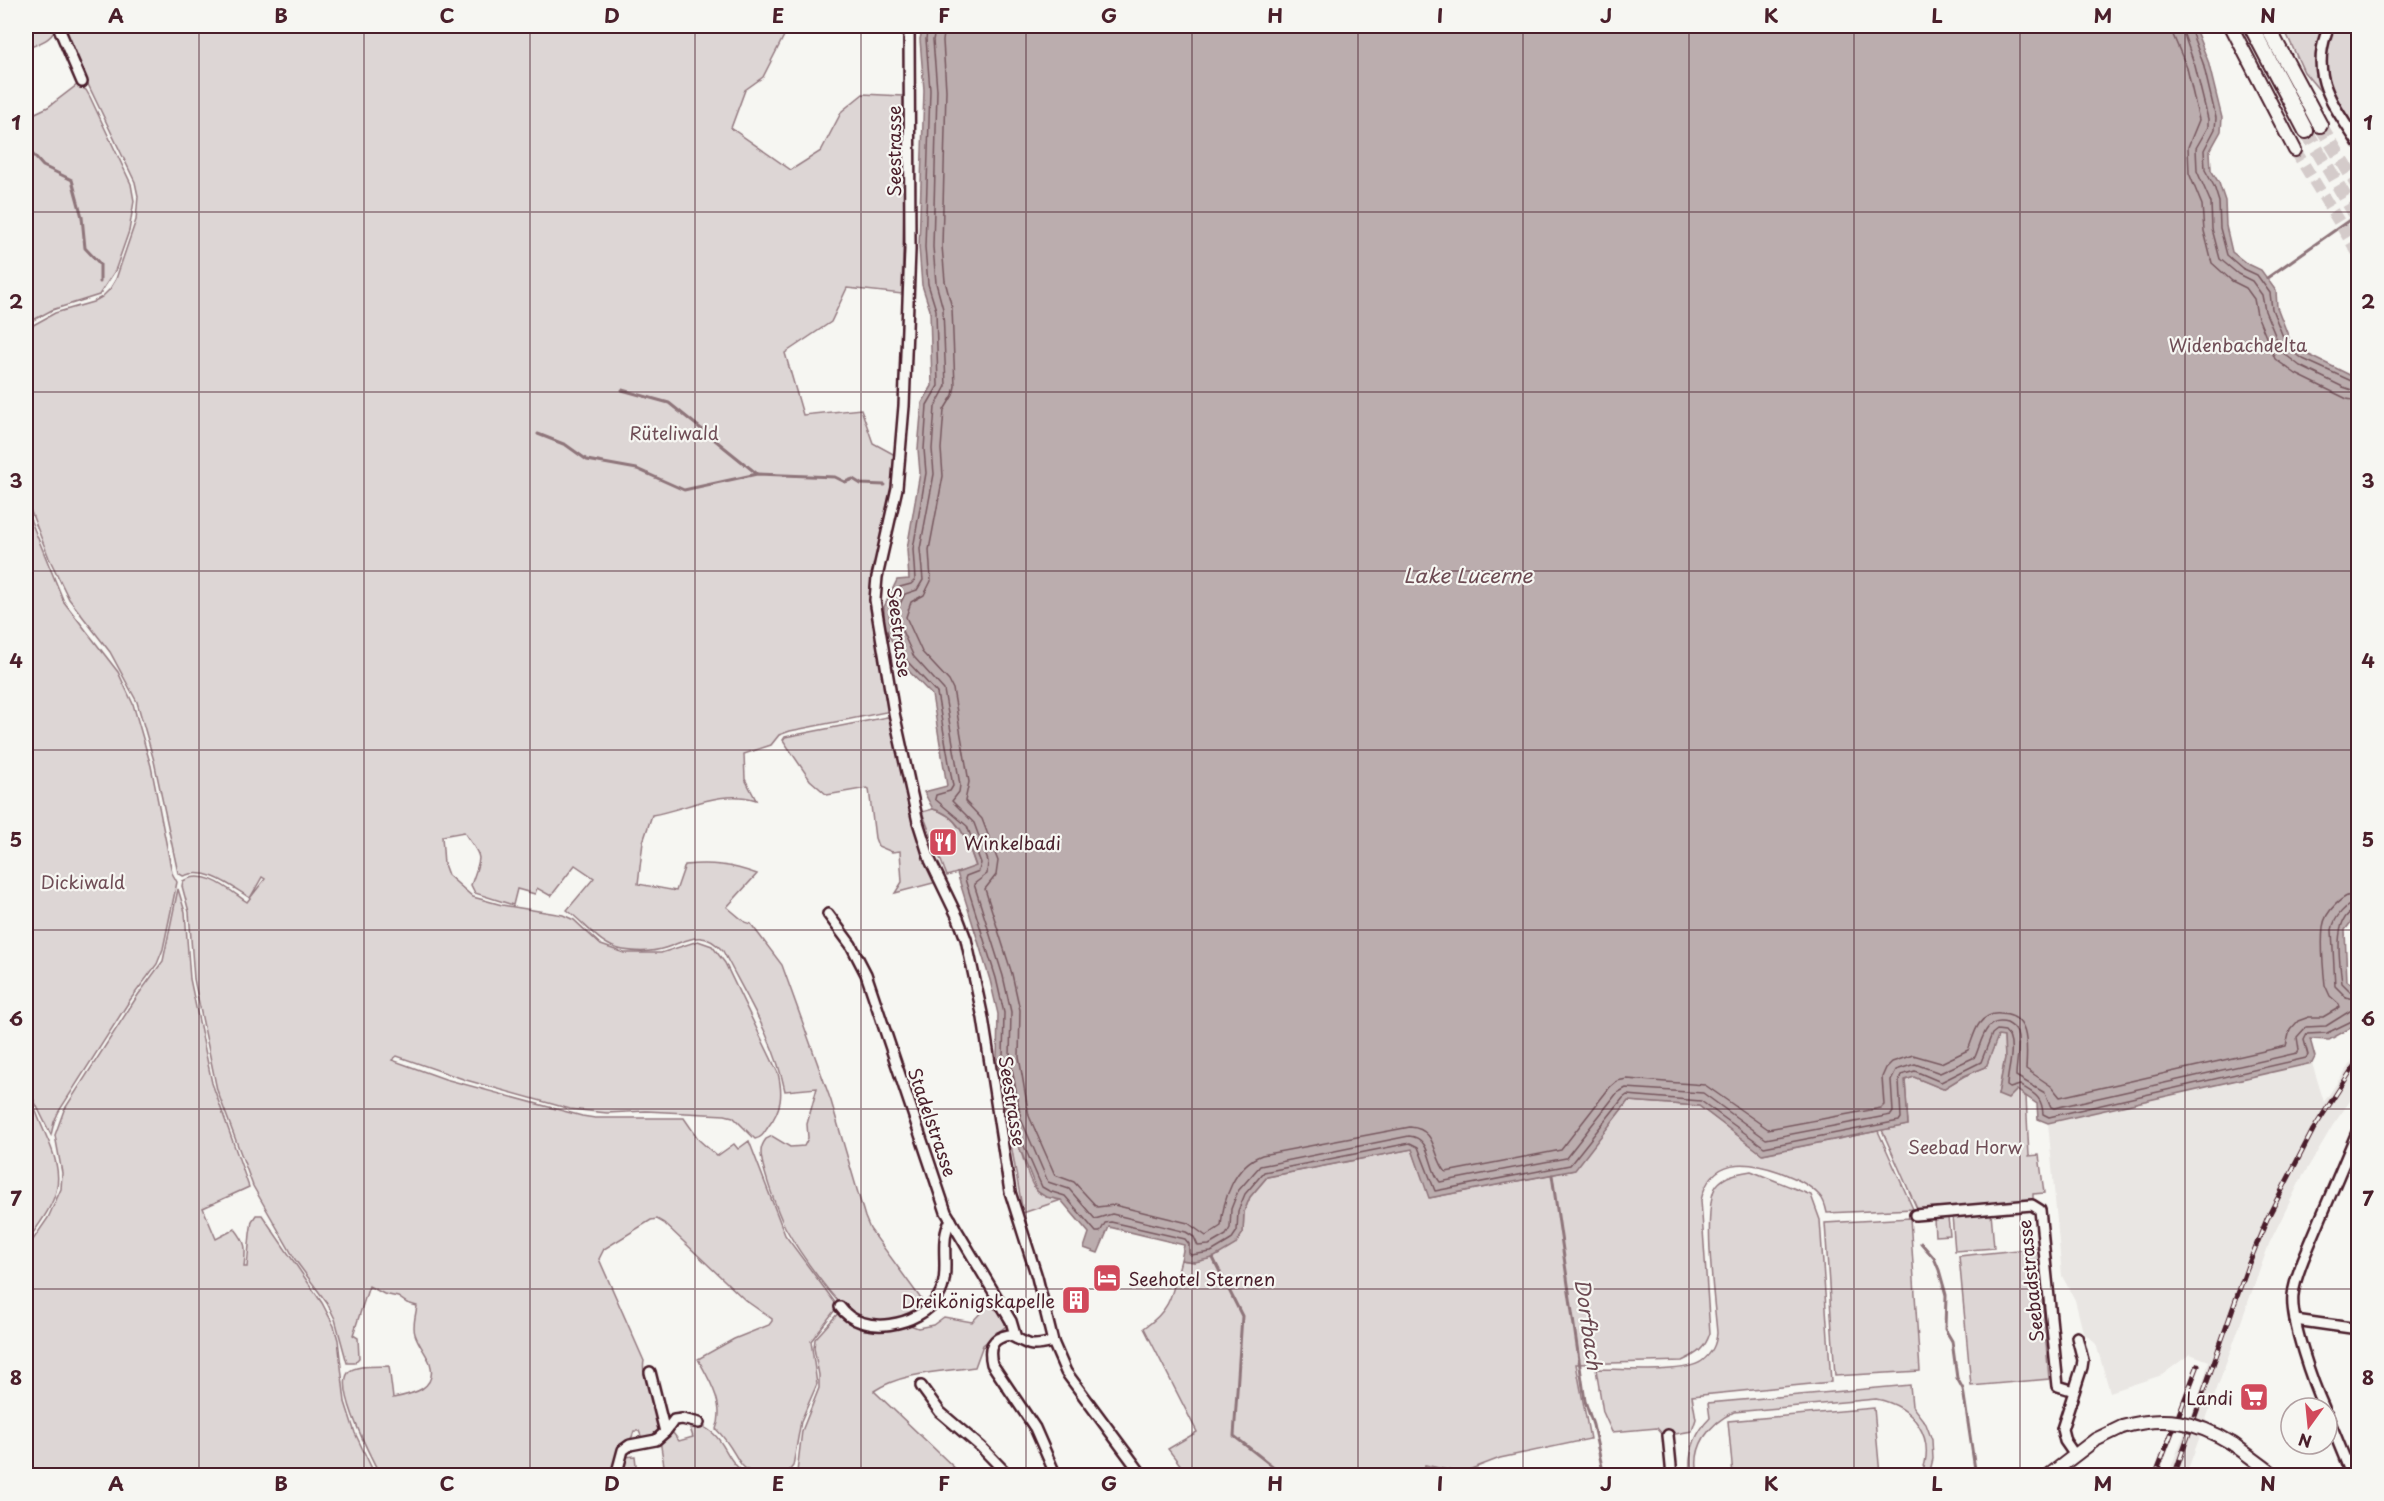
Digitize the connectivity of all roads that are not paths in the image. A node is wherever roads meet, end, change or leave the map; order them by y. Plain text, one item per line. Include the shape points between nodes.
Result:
1 (58, 26) edge
2 (909, 26) edge
3 (2231, 26) edge
4 (2251, 26) edge
5 (2267, 26) edge
6 (2329, 26) edge
7 (82, 82) dead end
8 (2320, 125) tunnel mouth
9 (2306, 131) tunnel mouth
10 (2358, 143) edge
11 (2295, 150) tunnel mouth
12 (828, 914) dead end
13 (2358, 1130) edge
14 (1915, 1215) dead end
15 (951, 1220) junction
16 (840, 1307) dead end
17 (2295, 1320) junction
18 (2358, 1329) edge
19 (2077, 1337) dead end
20 (1016, 1338) junction
21 (1053, 1341) junction
22 (650, 1371) dead end
23 (921, 1386) dead end
24 (2074, 1391) junction
25 (2320, 1396) edge
26 (699, 1423) dead end
27 (665, 1432) junction
28 (1668, 1435) dead end
29 (2339, 1447) edge
30 (2074, 1454) junction
31 (2349, 1474) edge
32 (616, 1476) edge
33 (1009, 1476) edge
34 (1056, 1476) edge
35 (1143, 1476) edge
36 (1672, 1476) edge
37 (2048, 1476) edge
38 (2276, 1476) edge

1 - 7 street
2 - 21 street, Seestrasse via 910,250 904,406 897,488 875,600 918,822 930,860 966,939 983,1018 1010,1192
3 - 11 main road
4 - 9 highway
5 - 8 highway
6 - 10 street via 2320,56 2322,80
12 - 15 street, Stadelstrasse via 866,974
13 - 17 street via 2295,1281
14 - 24 street, Seebadstrasse via 2032,1205 2040,1209 2058,1386
15 - 16 street via 944,1230 944,1280 928,1309 903,1323 888,1324 847,1317
15 - 20 street, Stadelstrasse via 1011,1321
17 - 18 street
17 - 25 street
19 - 24 street via 2083,1363
20 - 21 street via 1033,1346
20 - 34 street via 1002,1336 991,1344 992,1364 1035,1428
21 - 35 street via 1066,1372
22 - 27 street
23 - 33 street via 940,1412
24 - 30 street via 2062,1429
26 - 27 street via 675,1420
27 - 32 street via 656,1440 630,1444 623,1450
28 - 36 street
29 - 31 street
30 - 37 main road
30 - 38 main road, bridge via 2122,1427 2144,1421 2179,1422 2234,1444

